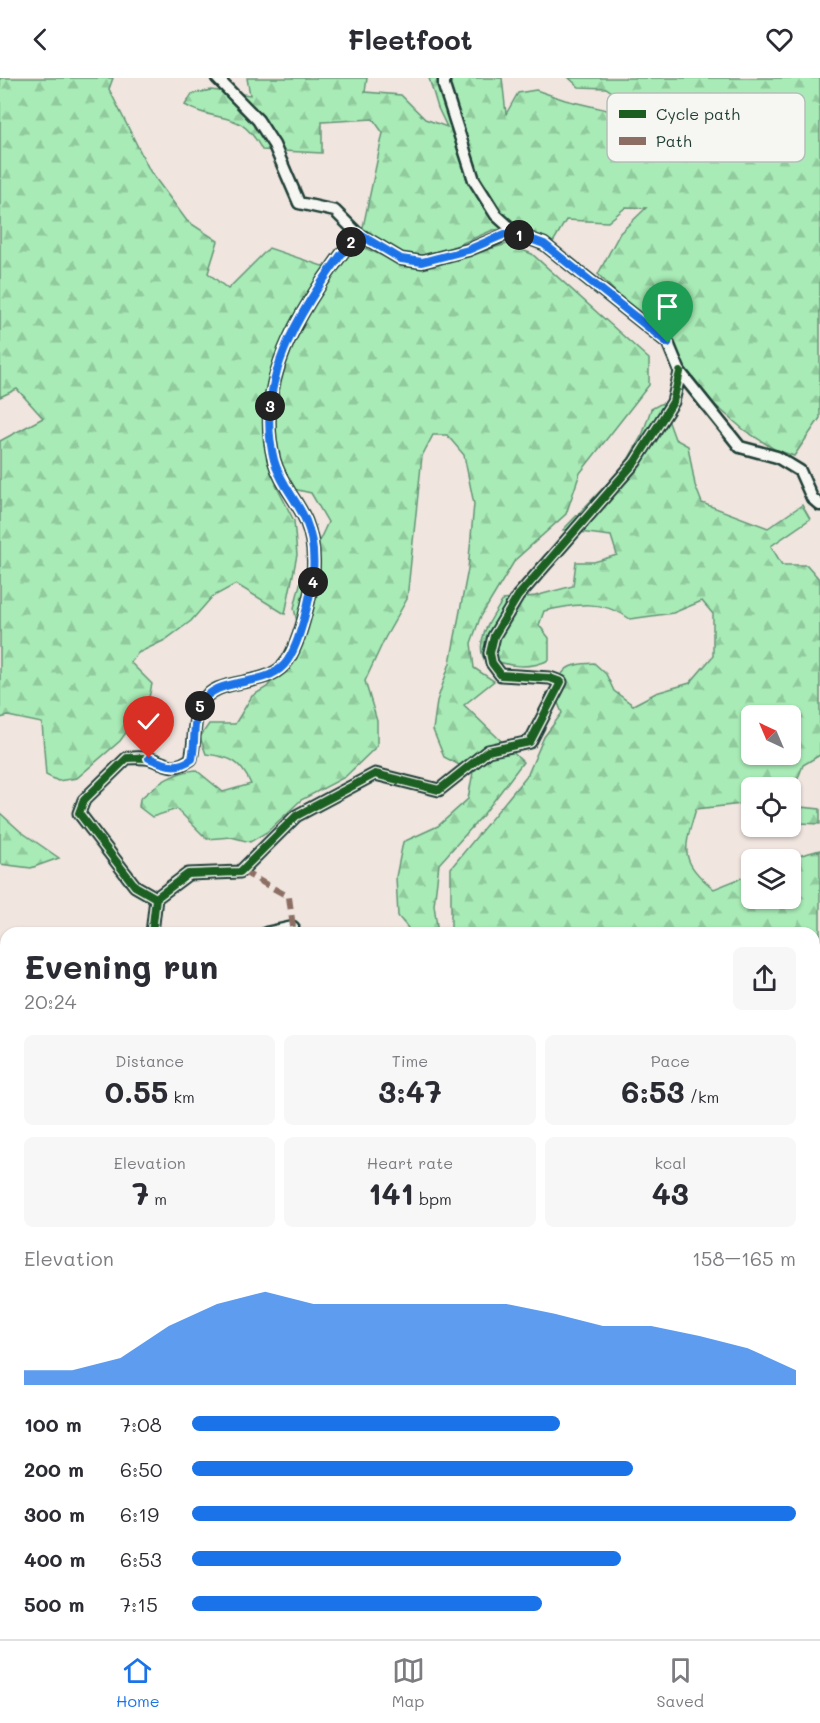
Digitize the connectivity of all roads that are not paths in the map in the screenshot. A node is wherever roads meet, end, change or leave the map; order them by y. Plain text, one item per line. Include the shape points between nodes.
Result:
1 (218, 78) edge
2 (444, 78) edge
3 (357, 233) junction
4 (517, 234) junction
5 (680, 372) junction
6 (820, 505) edge
7 (156, 898) junction
8 (153, 927) edge

1 - 3 street via 258,120 300,203 335,211
2 - 4 street via 474,180 496,215
3 - 4 street via 401,259 422,262 468,250 505,234
3 - 7 street via 297,321 280,357 270,408 275,462 305,520 314,565 304,622 292,650 284,665 270,675 220,687 201,702 194,721 192,759 180,767 149,758 127,759 84,800 79,813 135,886
4 - 5 street via 544,244 668,343
5 - 6 street via 740,447 777,457 800,471 812,498
5 - 7 street via 673,402 635,462 518,596 494,636 490,653 501,675 561,682 531,742 488,751 439,790 375,774 296,816 240,873 188,874
7 - 8 street

